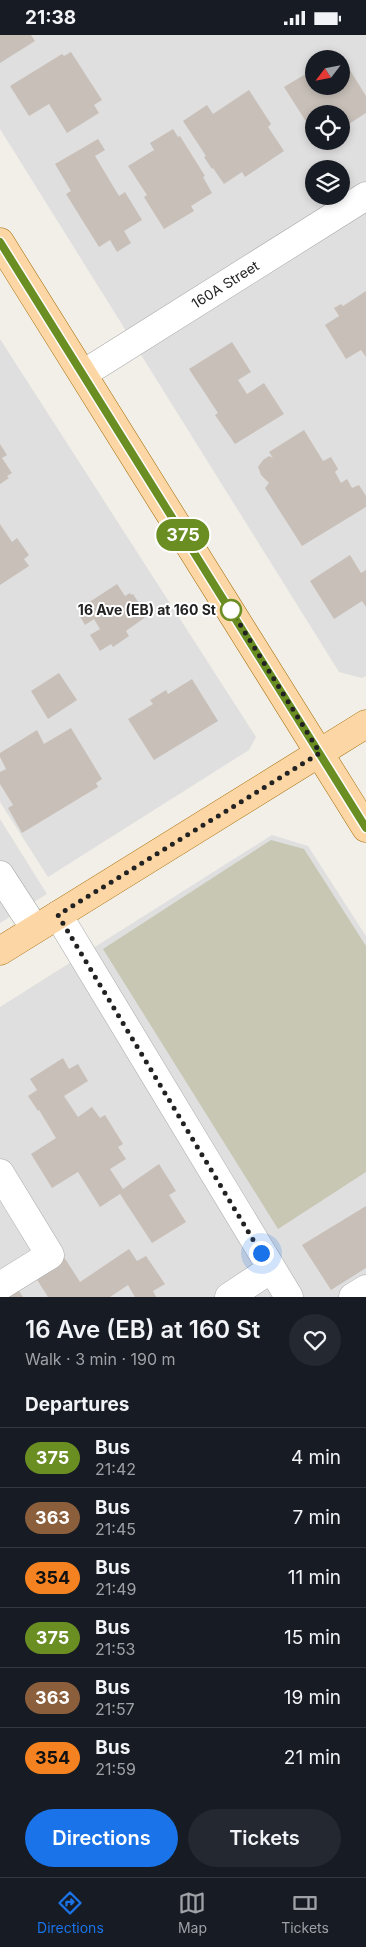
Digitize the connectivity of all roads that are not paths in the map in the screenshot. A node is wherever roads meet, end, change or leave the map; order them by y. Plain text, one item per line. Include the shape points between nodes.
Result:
1 (366, 196) edge
2 (0, 242) edge
3 (83, 374) junction
4 (366, 724) edge
5 (320, 753) junction
6 (366, 828) edge
7 (0, 875) edge
8 (47, 922) junction
9 (0, 951) edge
10 (0, 1173) edge
11 (271, 1269) junction
12 (0, 1286) edge
13 (366, 1289) edge
14 (229, 1297) edge
15 (289, 1297) edge
16 (353, 1297) edge

1 - 3 street, 160A Street
2 - 3 main road
3 - 5 main road
4 - 5 main road
5 - 6 main road
5 - 8 main road
7 - 8 street
8 - 9 main road
8 - 11 street
10 - 12 street via 50,1255
11 - 14 street
11 - 15 street
13 - 16 street

